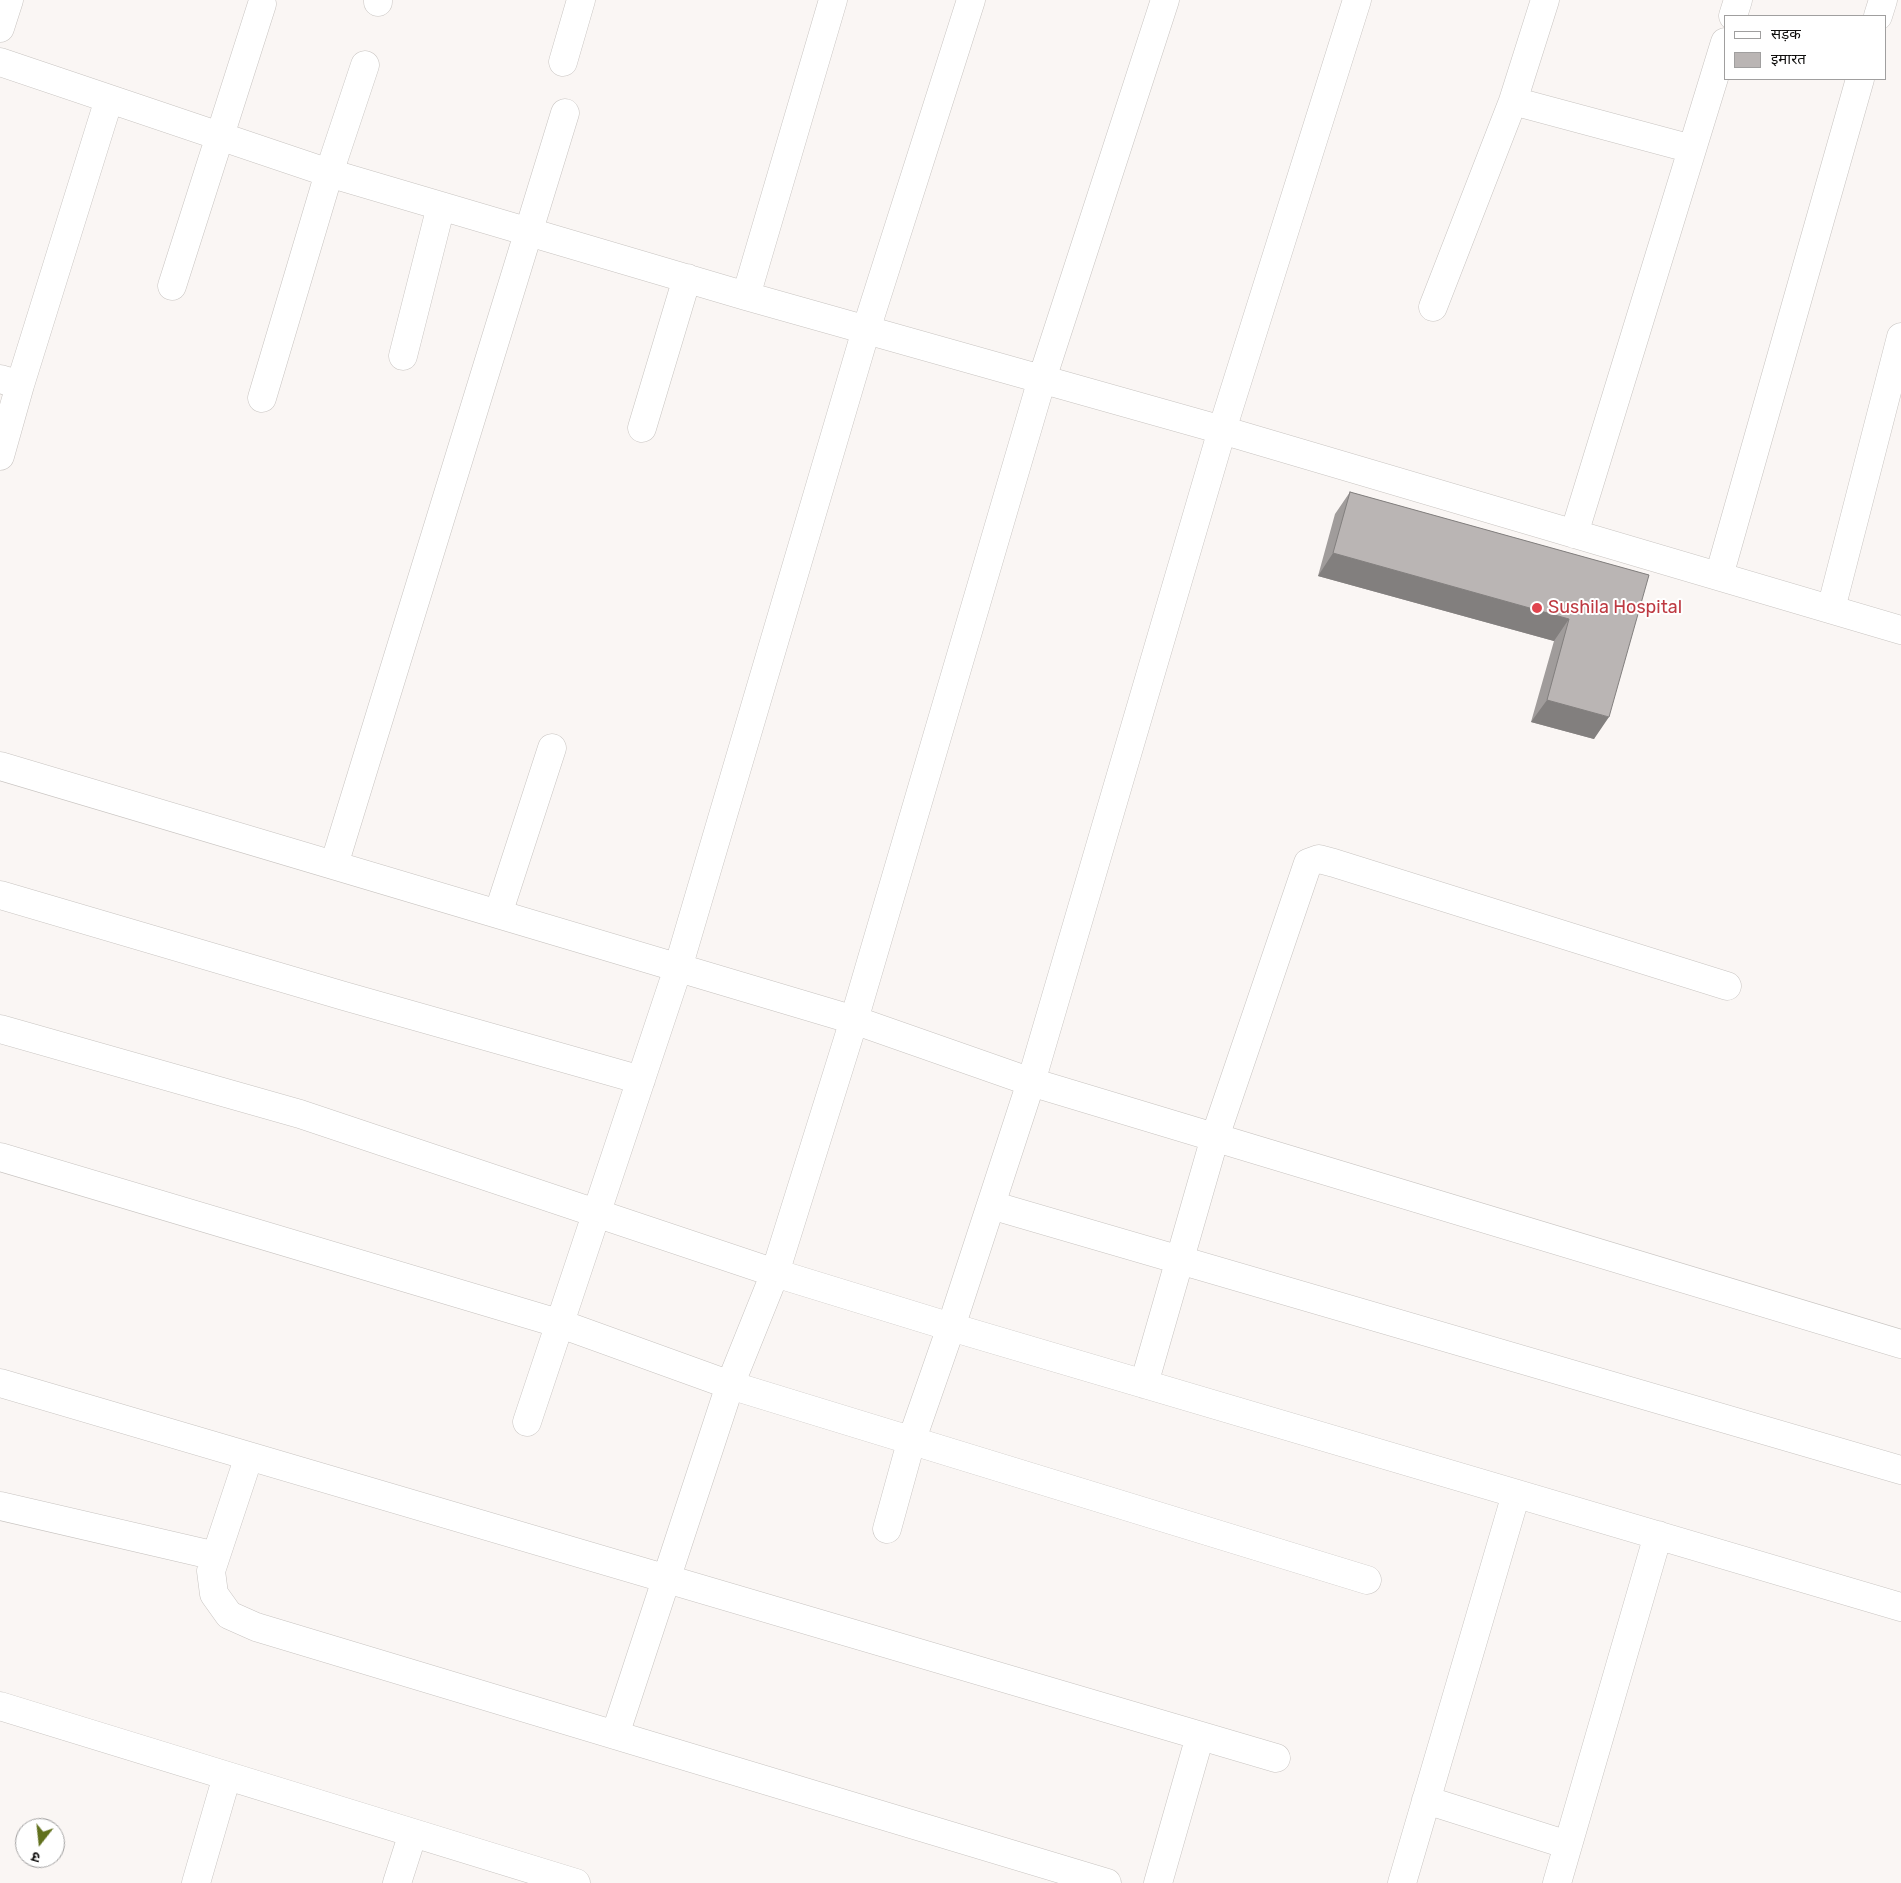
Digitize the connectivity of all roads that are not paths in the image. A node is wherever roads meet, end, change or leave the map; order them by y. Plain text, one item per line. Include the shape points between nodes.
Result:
1 (9, 0) edge
2 (581, 0) edge
3 (833, 0) edge
4 (970, 0) edge
5 (1165, 0) edge
6 (1357, 0) edge
7 (1545, 0) edge
8 (1738, 0) edge
9 (1883, 0) edge
10 (262, 4) dead end
11 (1732, 15) edge
12 (1878, 15) edge
13 (0, 28) edge
14 (1724, 45) edge
15 (0, 62) edge
16 (563, 62) dead end
17 (365, 65) dead end
18 (1860, 80) edge
19 (109, 99) junction
20 (1513, 102) junction
21 (565, 113) dead end
22 (220, 136) junction
23 (1692, 148) junction
24 (329, 173) junction
25 (441, 206) junction
26 (527, 231) junction
27 (687, 278) junction
28 (172, 286) dead end
29 (746, 296) junction
30 (1433, 307) dead end
31 (866, 330) junction
32 (1901, 337) edge
33 (403, 356) dead end
34 (1042, 379) junction
35 (10, 382) edge
36 (262, 398) dead end
37 (642, 428) dead end
38 (1222, 430) junction
39 (0, 456) edge
40 (1574, 534) junction
41 (1719, 576) junction
42 (1831, 609) junction
43 (1901, 630) edge
44 (552, 748) dead end
45 (0, 766) edge
46 (334, 865) junction
47 (0, 896) edge
48 (498, 914) junction
49 (678, 968) junction
50 (1726, 986) dead end
51 (854, 1020) junction
52 (0, 1029) edge
53 (641, 1080) junction
54 (1031, 1082) junction
55 (1215, 1137) junction
56 (0, 1157) edge
57 (991, 1205) junction
58 (598, 1213) junction
59 (1180, 1260) junction
60 (775, 1272) junction
61 (561, 1324) junction
62 (951, 1328) junction
63 (1901, 1344) edge
64 (0, 1383) edge
65 (1144, 1384) junction
66 (730, 1385) junction
67 (527, 1422) dead end
68 (911, 1442) junction
69 (249, 1456) junction
70 (1901, 1470) edge
71 (1516, 1494) junction
72 (0, 1506) edge
73 (887, 1530) dead end
74 (1658, 1535) junction
75 (216, 1556) junction
76 (666, 1579) junction
77 (1367, 1580) dead end
78 (1901, 1607) edge
79 (0, 1706) edge
80 (615, 1735) junction
81 (1200, 1736) junction
82 (1276, 1758) dead end
83 (227, 1776) junction
84 (1426, 1800) junction
85 (413, 1834) junction
86 (1568, 1845) junction
87 (196, 1883) edge
88 (396, 1883) edge
89 (576, 1883) edge
90 (1107, 1883) edge
91 (1158, 1883) edge
92 (1402, 1883) edge
93 (1557, 1883) edge

1 - 13 street
2 - 16 street
3 - 29 street
4 - 31 street
5 - 34 street
6 - 38 street
7 - 20 street
8 - 11 street
9 - 12 street
10 - 22 street
14 - 23 street
15 - 19 street
17 - 24 street
18 - 41 street
19 - 22 street
19 - 35 street
20 - 23 street
20 - 30 street
21 - 26 street
22 - 24 street
22 - 28 street
23 - 40 street
24 - 25 street
24 - 36 street
25 - 26 street
25 - 33 street
26 - 27 street
26 - 46 street
27 - 29 street
27 - 37 street
29 - 31 street
31 - 34 street
31 - 49 street
32 - 42 street
34 - 38 street
34 - 51 street
35 - 39 street
38 - 40 street
38 - 54 street
40 - 41 street
41 - 42 street
42 - 43 street
44 - 48 street
45 - 46 street
46 - 48 street
47 - 53 street
48 - 49 street
49 - 51 street
49 - 53 street
50 - 55 street via 1319,859 1308,863 1303,875
51 - 54 street
51 - 60 street
52 - 58 street via 300,1114
53 - 58 street
54 - 55 street
54 - 57 street
55 - 59 street
55 - 63 street
56 - 61 street
57 - 59 street
57 - 62 street
58 - 60 street
58 - 61 street
59 - 65 street
59 - 70 street
60 - 62 street
60 - 66 street
61 - 66 street
61 - 67 street
62 - 65 street
62 - 68 street
64 - 69 street
65 - 71 street
66 - 68 street
66 - 76 street
68 - 73 street
68 - 77 street
69 - 75 street
69 - 76 street
71 - 74 street
71 - 84 street
72 - 75 street
74 - 78 street
74 - 86 street
75 - 80 street via 211,1572 214,1594 229,1615 256,1627
76 - 80 street
76 - 81 street
79 - 83 street
80 - 90 street
81 - 82 street
81 - 91 street
83 - 85 street
83 - 87 street
84 - 86 street
84 - 92 street
85 - 88 street
85 - 89 street
86 - 93 street

